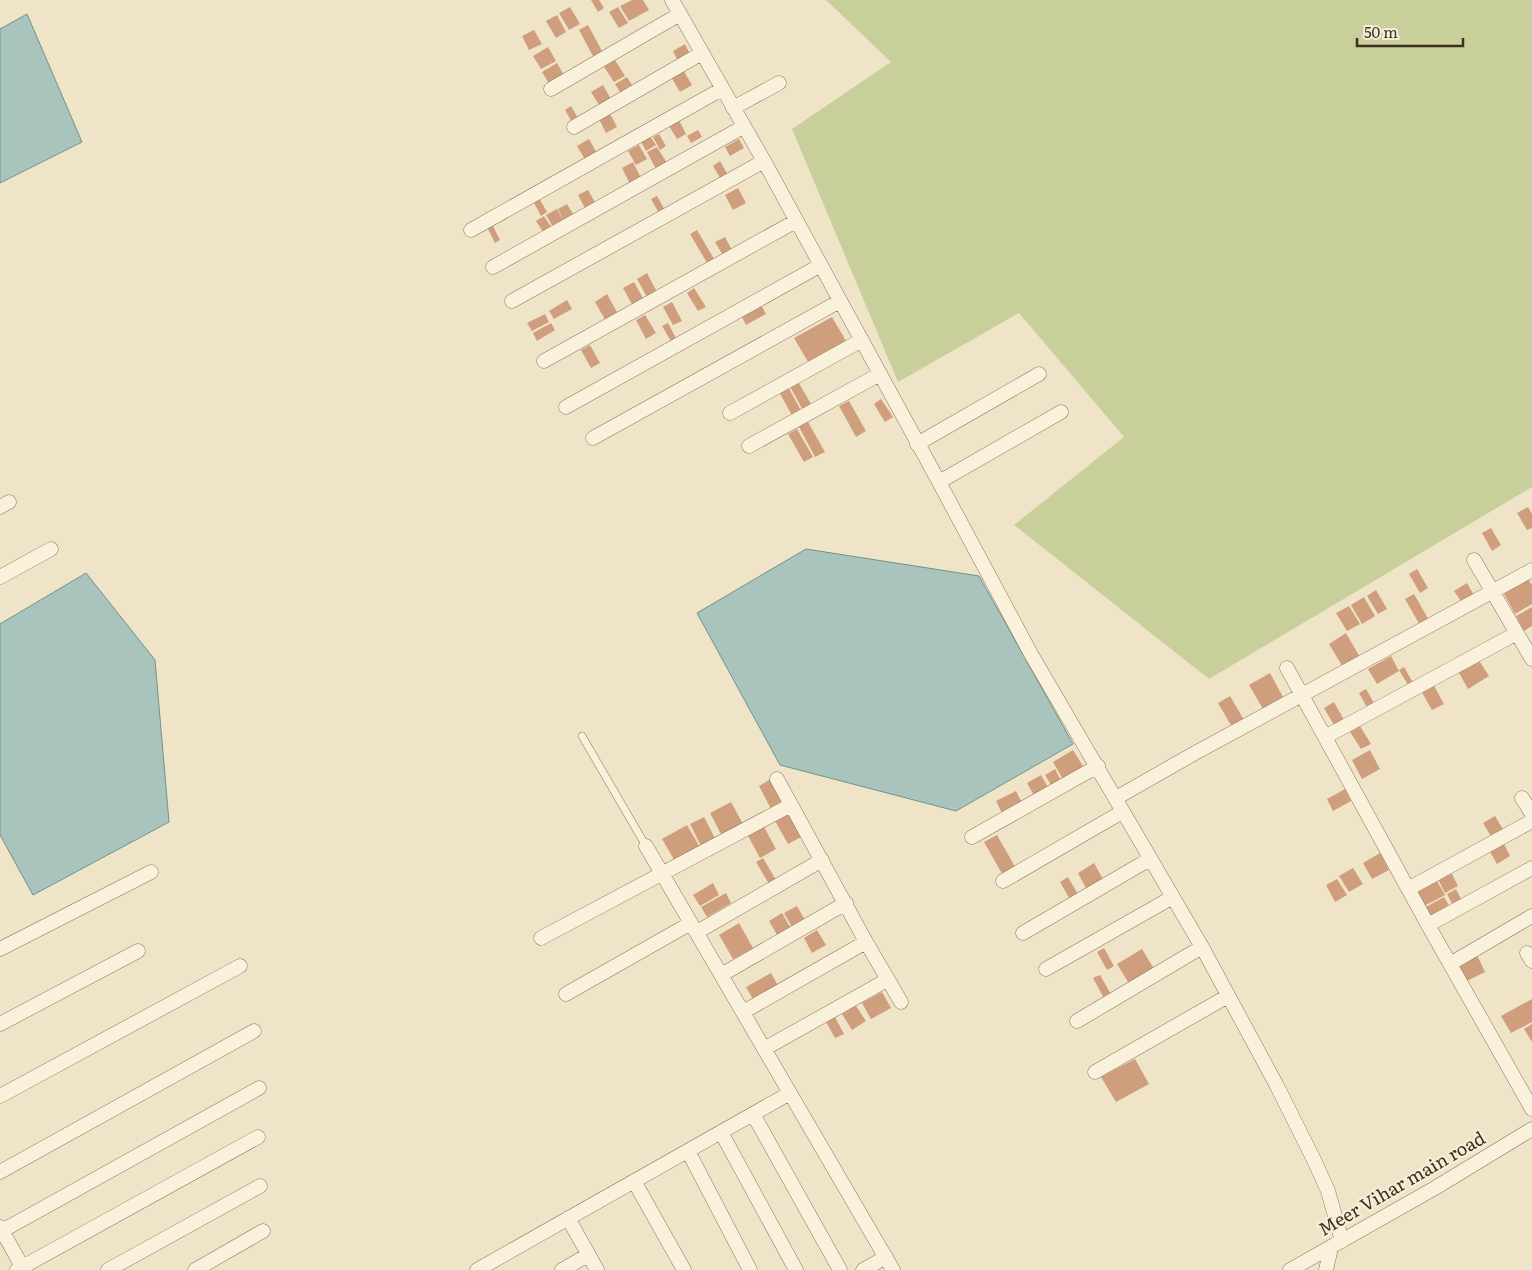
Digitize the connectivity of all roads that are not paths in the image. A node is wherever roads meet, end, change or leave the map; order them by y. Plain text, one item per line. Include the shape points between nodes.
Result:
1 (672, 0) edge
2 (680, 14) junction
3 (702, 53) junction
4 (779, 82) dead end
5 (551, 89) dead end
6 (722, 89) junction
7 (733, 108) junction
8 (574, 127) dead end
9 (743, 127) junction
10 (764, 162) junction
11 (796, 221) junction
12 (471, 230) dead end
13 (820, 265) junction
14 (493, 268) dead end
15 (512, 301) dead end
16 (840, 301) junction
17 (862, 340) junction
18 (544, 362) dead end
19 (880, 374) junction
20 (1039, 374) dead end
21 (566, 407) dead end
22 (1060, 412) dead end
23 (730, 413) dead end
24 (593, 438) dead end
25 (917, 444) junction
26 (749, 446) dead end
27 (939, 482) junction
28 (50, 549) dead end
29 (1474, 560) dead end
30 (1532, 570) edge
31 (0, 577) edge
32 (1493, 591) junction
33 (1517, 634) junction
34 (1530, 653) edge
35 (1287, 668) dead end
36 (1302, 696) junction
37 (582, 736) dead end
38 (1325, 737) junction
39 (1098, 766) junction
40 (777, 779) dead end
41 (1116, 798) junction
42 (1522, 798) dead end
43 (791, 805) junction
44 (1122, 812) junction
45 (1532, 814) edge
46 (1532, 820) edge
47 (972, 837) dead end
48 (646, 846) joint
49 (1150, 859) junction
50 (822, 860) junction
51 (1532, 868) edge
52 (151, 872) dead end
53 (662, 874) junction
54 (1003, 881) dead end
55 (1408, 889) junction
56 (1174, 897) junction
57 (846, 903) junction
58 (1532, 916) edge
59 (1428, 925) junction
60 (694, 928) junction
61 (1023, 933) dead end
62 (540, 938) dead end
63 (866, 942) junction
64 (1202, 947) junction
65 (0, 949) edge
66 (138, 951) dead end
67 (1450, 964) junction
68 (240, 966) dead end
69 (1046, 969) dead end
70 (721, 975) junction
71 (887, 980) junction
72 (566, 994) dead end
73 (1228, 996) junction
74 (901, 1002) dead end
75 (743, 1012) junction
76 (1077, 1021) dead end
77 (0, 1024) edge
78 (254, 1031) dead end
79 (764, 1048) junction
80 (1095, 1072) dead end
81 (259, 1088) dead end
82 (790, 1093) junction
83 (0, 1096) edge
84 (1532, 1109) edge
85 (753, 1114) junction
86 (1532, 1129) edge
87 (721, 1132) junction
88 (258, 1137) dead end
89 (688, 1151) junction
90 (0, 1172) edge
91 (634, 1181) junction
92 (260, 1186) dead end
93 (568, 1218) junction
94 (1, 1230) edge
95 (263, 1231) dead end
96 (1336, 1245) junction
97 (588, 1255) junction
98 (886, 1257) junction
99 (21, 1269) edge
100 (108, 1270) edge
101 (195, 1270) edge
102 (477, 1270) edge
103 (562, 1270) edge
104 (597, 1270) edge
105 (684, 1270) edge
106 (750, 1270) edge
107 (796, 1270) edge
108 (840, 1270) edge
109 (864, 1270) edge
110 (894, 1270) edge
111 (1290, 1270) edge
112 (1326, 1270) edge

1 - 2 street
2 - 3 street
2 - 5 street
3 - 6 street
3 - 8 street
4 - 7 street
6 - 7 street
6 - 12 street
7 - 9 street
9 - 10 street
9 - 14 street
10 - 11 street
10 - 15 street
11 - 13 street
11 - 18 street
13 - 16 street
13 - 21 street
16 - 17 street
16 - 24 street
17 - 19 street
17 - 23 street
19 - 25 street
19 - 26 street
20 - 25 street
22 - 27 street
25 - 27 street
27 - 39 street via 1031,654
28 - 31 street
29 - 32 street
30 - 32 street
32 - 33 street
32 - 36 street
33 - 34 street
33 - 38 street
35 - 36 street
36 - 38 street
36 - 41 street
37 - 48 lane
38 - 55 street
39 - 41 street
39 - 47 street
40 - 43 street
41 - 44 street
42 - 45 street
43 - 50 street
43 - 53 street
44 - 49 street
44 - 54 street
46 - 55 street
48 - 53 street
49 - 56 street
49 - 61 street
50 - 57 street
50 - 60 street
51 - 59 street
52 - 65 street
53 - 60 street
53 - 62 street
55 - 59 street
56 - 64 street
56 - 69 street
57 - 63 street
57 - 70 street
58 - 67 street
59 - 67 street
60 - 70 street
60 - 72 street
63 - 71 street
63 - 75 street
64 - 73 street
64 - 76 street
66 - 77 street
67 - 84 street
68 - 83 street
70 - 75 street
71 - 74 street
71 - 79 street
73 - 80 street
73 - 96 street via 1277,1086 1328,1191
75 - 79 street
78 - 90 street
79 - 82 street
81 - 94 street
82 - 85 street
82 - 98 street
85 - 87 street
85 - 108 street
86 - 96 street, Meer Vihar main road
87 - 89 street
87 - 107 street
88 - 99 street
89 - 91 street
89 - 106 street
91 - 93 street
91 - 105 street
92 - 100 street
93 - 97 street
93 - 102 street
94 - 99 street
95 - 101 street
96 - 111 street, Meer Vihar main road
96 - 112 street
97 - 103 street
97 - 104 street
98 - 109 street
98 - 110 street

